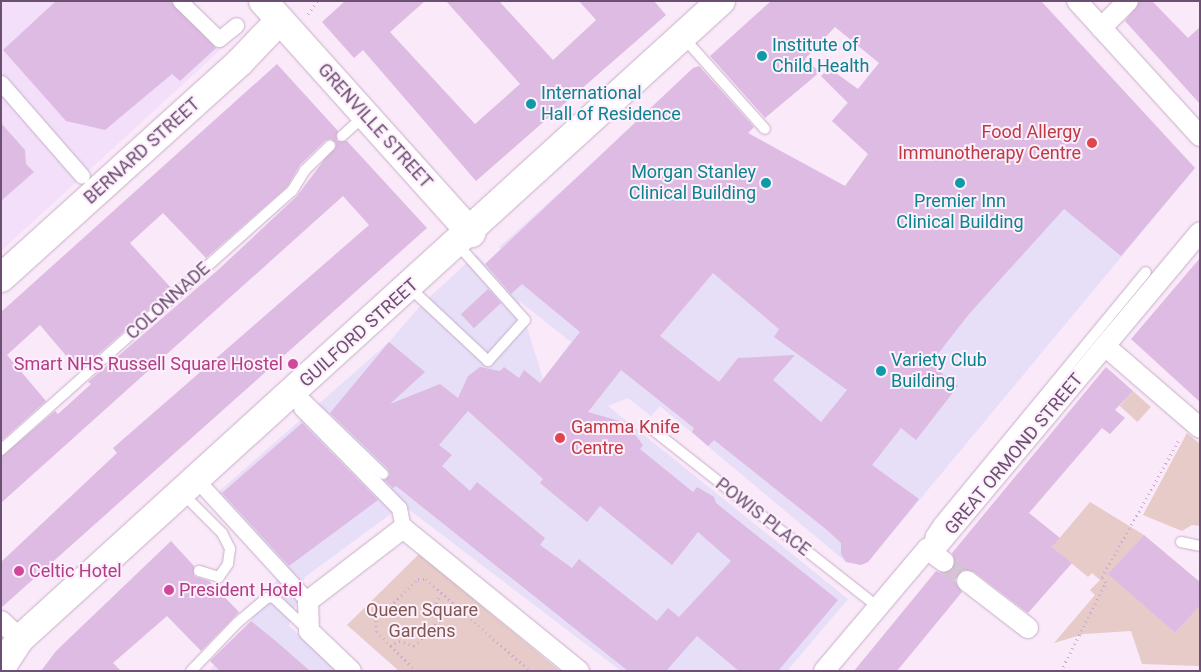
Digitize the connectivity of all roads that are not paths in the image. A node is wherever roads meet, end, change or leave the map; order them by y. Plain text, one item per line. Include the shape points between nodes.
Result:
1 (180, 1) edge
2 (1077, 1) edge
3 (1128, 1) edge
4 (709, 5) edge
5 (271, 11) edge
6 (236, 24) dead end
7 (1101, 28) junction
8 (683, 37) junction
9 (1, 83) edge
10 (364, 115) junction
11 (765, 129) dead end
12 (342, 136) dead end
13 (1200, 136) edge
14 (330, 146) dead end
15 (82, 176) dead end
16 (1200, 232) edge
17 (464, 239) junction
18 (1146, 272) dead end
19 (1, 278) edge
20 (410, 288) junction
21 (1105, 346) junction
22 (298, 399) junction
23 (1195, 424) edge
24 (648, 426) dead end
25 (1, 450) edge
26 (383, 474) dead end
27 (190, 487) junction
28 (404, 528) junction
29 (1181, 542) dead end
30 (1200, 546) edge
31 (927, 549) junction
32 (944, 562) tunnel mouth
33 (199, 571) dead end
34 (967, 581) tunnel mouth
35 (308, 601) junction
36 (879, 608) junction
37 (1028, 628) dead end
38 (11, 630) edge
39 (309, 631) junction
40 (1, 668) edge
41 (191, 671) edge
42 (351, 671) edge
43 (579, 671) edge
44 (824, 671) edge

1 - 6 street via 219,38
2 - 7 street
3 - 7 street
4 - 8 main road, GUILFORD STREET
5 - 10 main road, GRENVILLE STREET
5 - 19 main road, BERNARD STREET via 239,64
7 - 13 street
8 - 11 lane
8 - 17 main road, GUILFORD STREET
9 - 15 street
10 - 12 lane
10 - 17 main road, GRENVILLE STREET
14 - 25 lane, COLONNADE via 305,170 292,191
16 - 21 street, GREAT ORMOND STREET
17 - 20 main road, GUILFORD STREET
17 - 20 lane via 526,320 488,361
18 - 31 lane via 939,523
20 - 22 main road, GUILFORD STREET
21 - 23 street
21 - 31 street, GREAT ORMOND STREET via 940,543
22 - 26 lane
22 - 27 main road, GUILFORD STREET
22 - 28 street via 398,508
24 - 36 lane, POWIS PLACE
27 - 33 lane via 230,549 228,564 219,577
27 - 35 street
27 - 38 main road, GUILFORD STREET
28 - 35 street
28 - 43 street
29 - 30 lane
31 - 32 street
31 - 36 street, GREAT ORMOND STREET
34 - 37 street
35 - 39 street
36 - 44 street, GREAT ORMOND STREET
38 - 40 main road, GUILFORD STREET
39 - 41 lane via 273,597 267,598 237,622
39 - 42 street

